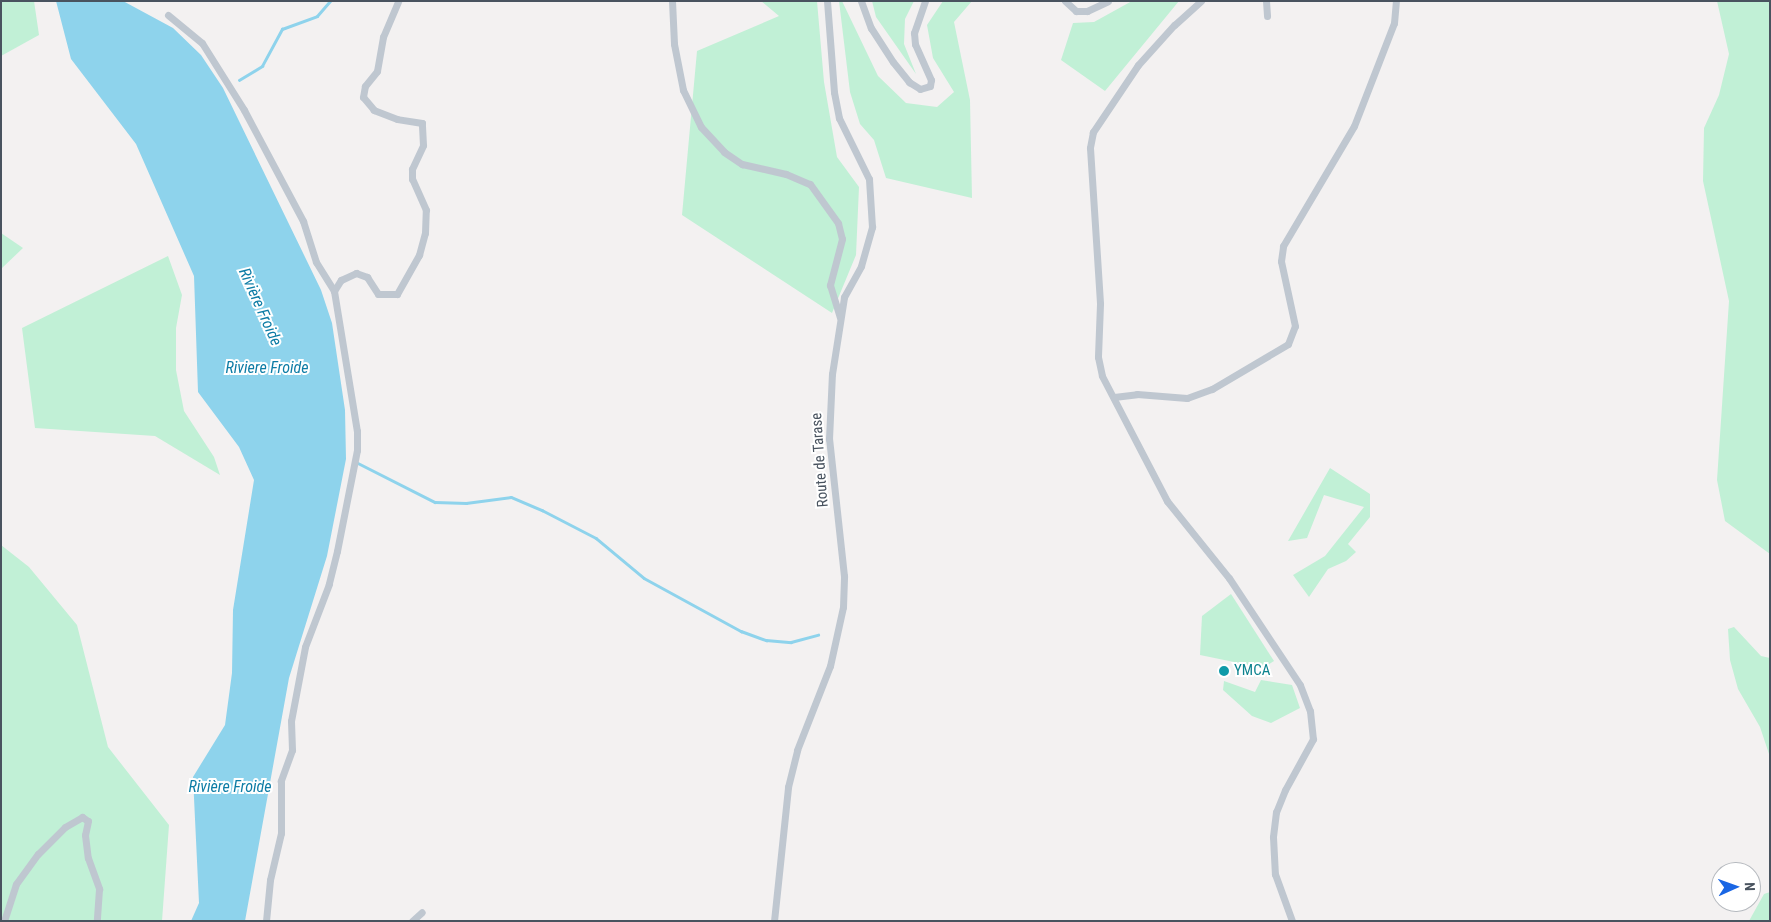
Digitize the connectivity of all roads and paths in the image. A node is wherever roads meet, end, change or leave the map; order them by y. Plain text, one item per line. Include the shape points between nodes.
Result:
1 (398, 1) edge
2 (672, 1) edge
3 (827, 1) edge
4 (861, 1) edge
5 (924, 1) edge
6 (1065, 1) edge
7 (1108, 1) edge
8 (1201, 1) edge
9 (1266, 1) edge
10 (1396, 1) edge
11 (168, 15) dead end
12 (1267, 16) dead end
13 (334, 291) junction
14 (840, 318) junction
15 (1114, 397) junction
16 (422, 912) dead end
17 (4, 921) edge
18 (97, 921) edge
19 (266, 921) edge
20 (412, 921) edge
21 (774, 921) edge
22 (1292, 921) edge

1 - 13 street via 383,37 377,71 365,86 363,97 374,110 397,119 422,123 423,146 412,169 412,179 426,210 425,233 419,255 397,294 378,294 367,277 356,273 341,280
2 - 14 street via 674,44 683,90 701,128 718,147 742,164 786,174 810,184 838,223 842,239 830,285
3 - 14 street, Route de Tarase via 839,118 869,179 872,208 868,242 861,266 844,297
4 - 5 street via 871,28 893,62 909,82 920,89 930,86 931,80 914,33
6 - 7 street via 1076,11 1086,11
8 - 15 street via 1138,65 1093,132 1090,148 1100,304 1098,357 1102,376
9 - 12 street
10 - 15 street via 1394,22 1354,126 1283,246 1282,261 1295,326 1288,344 1212,389 1187,398 1137,394
11 - 13 street via 202,43 244,110 303,220 316,262
13 - 19 street via 354,403 357,450 329,584 304,647 291,721 292,750 281,781 281,833 270,880
14 - 21 street, Route de Tarase via 829,410 844,576 843,607 830,666 797,750 788,788
15 - 22 street via 1167,501 1229,578 1300,685 1310,711 1313,739 1276,812 1273,837 1275,874
16 - 20 street
17 - 18 street via 16,884 38,854 65,827 82,817 88,821 85,835 88,858 99,888

